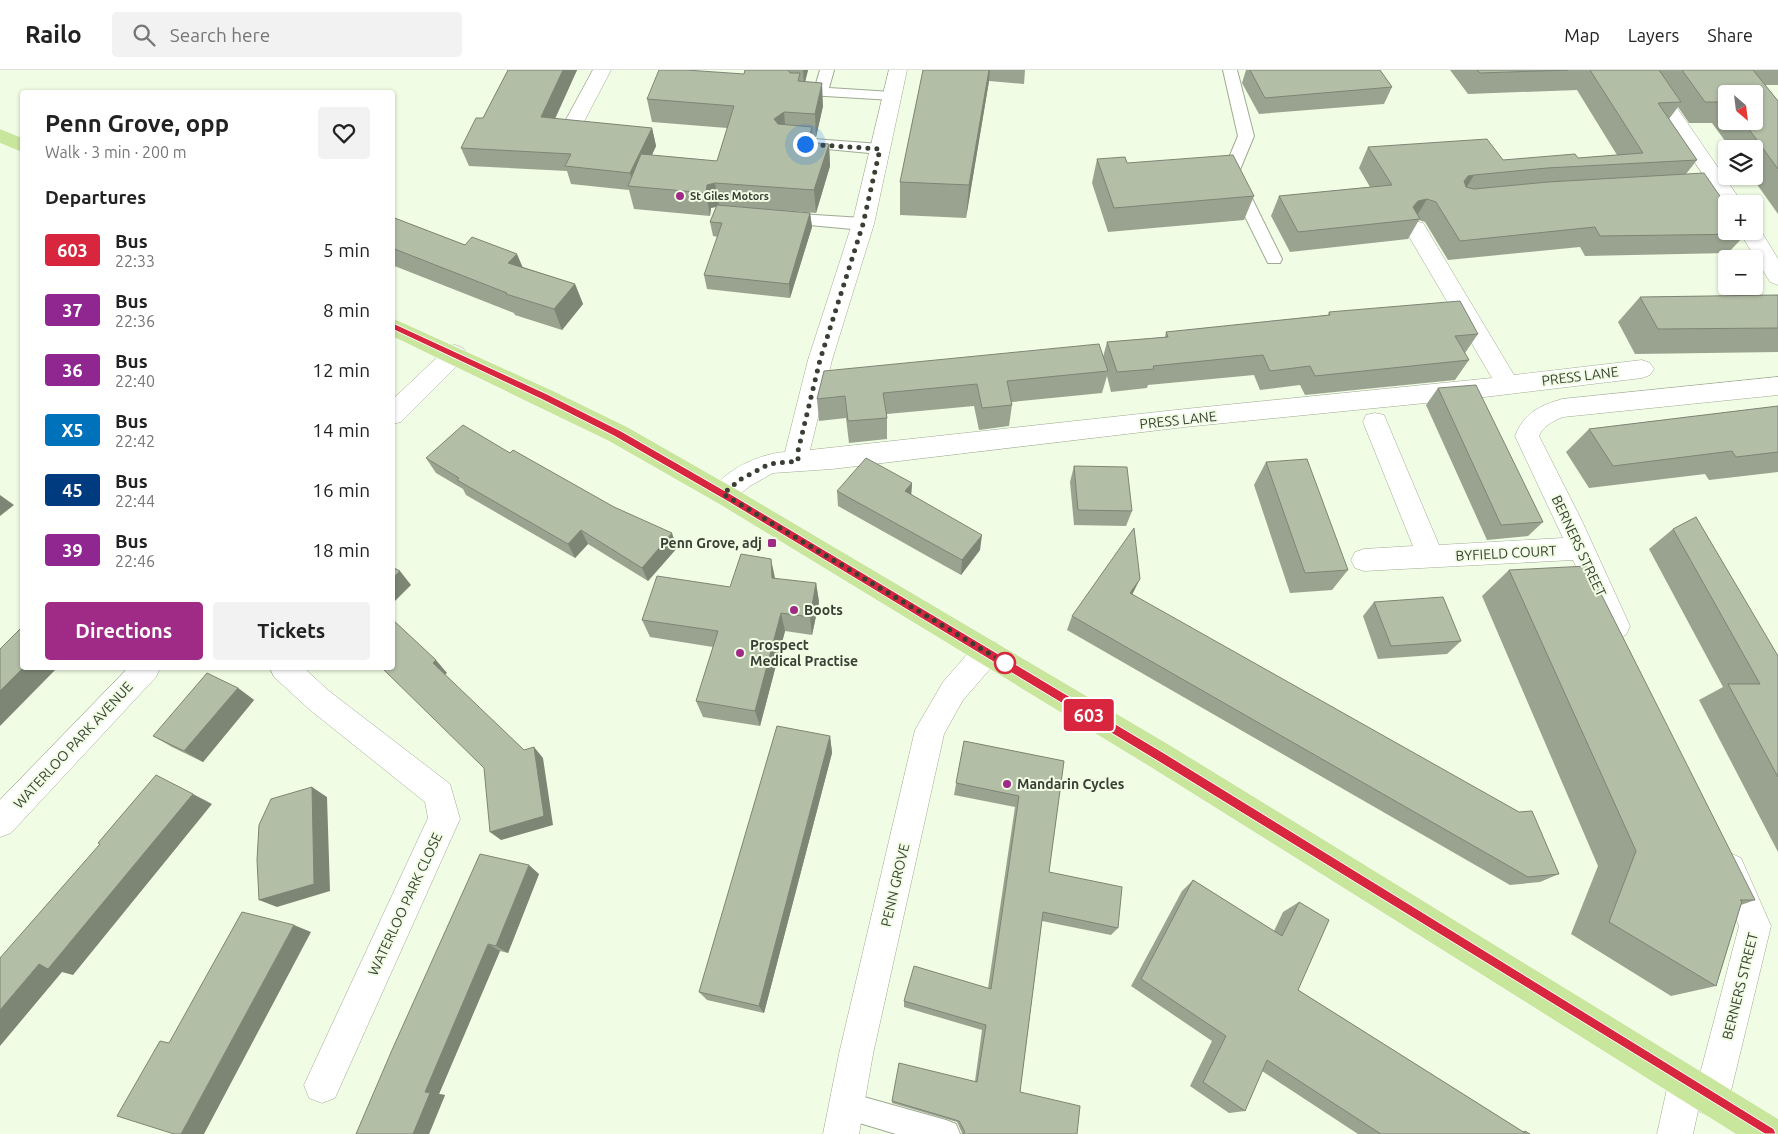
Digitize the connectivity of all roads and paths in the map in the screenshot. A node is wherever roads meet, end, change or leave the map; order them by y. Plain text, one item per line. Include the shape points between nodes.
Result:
1 (602, 70) edge
2 (827, 70) edge
3 (898, 70) edge
4 (1230, 70) edge
5 (1642, 70) edge
6 (797, 91) edge
7 (821, 92) junction
8 (892, 96) junction
9 (572, 127) edge
10 (0, 136) edge
11 (786, 142) edge
12 (20, 145) edge
13 (880, 149) junction
14 (1722, 195) edge
15 (767, 216) edge
16 (863, 224) junction
17 (1415, 228) edge
18 (1755, 240) edge
19 (1274, 258) dead end
20 (1778, 277) edge
21 (395, 327) edge
22 (455, 354) junction
23 (1642, 369) dead end
24 (1508, 385) junction
25 (1778, 386) edge
26 (395, 412) edge
27 (1375, 422) dead end
28 (798, 461) junction
29 (723, 494) junction
30 (1581, 548) junction
31 (1431, 558) junction
32 (1364, 560) dead end
33 (1624, 646) edge
34 (987, 652) junction
35 (144, 670) edge
36 (286, 670) edge
37 (0, 822) edge
38 (1719, 846) edge
39 (322, 1085) dead end
40 (1699, 1092) junction
41 (844, 1120) edge
42 (946, 1134) edge
43 (1675, 1134) edge
44 (1769, 1134) edge

1 - 9 street
2 - 7 lane
3 - 8 street
4 - 19 lane via 1246,136 1231,172
5 - 14 street via 1712,186
6 - 7 lane
7 - 8 lane
8 - 13 street
10 - 12 main road
11 - 13 lane
13 - 16 street
15 - 16 lane
16 - 28 street via 820,360
17 - 24 street
18 - 20 street
21 - 22 main road
22 - 26 street
22 - 29 main road via 618,434
23 - 24 street, PRESS LANE
24 - 28 street, PRESS LANE
25 - 30 street, BERNERS STREET via 1562,408 1535,421 1527,436
27 - 31 street
28 - 29 street, PRESS LANE via 769,464 741,479
29 - 34 main road
30 - 31 street, BYFIELD COURT
30 - 33 street, BERNERS STREET
31 - 32 street, BYFIELD COURT
34 - 40 main road
34 - 41 street, PENN GROVE via 953,691 930,730
35 - 37 street, WATERLOO PARK AVENUE
36 - 39 street, WATERLOO PARK CLOSE via 319,700 439,794 444,818
38 - 40 street, BERNERS STREET via 1755,926
40 - 43 street, BERNERS STREET
40 - 44 main road
41 - 42 lane

